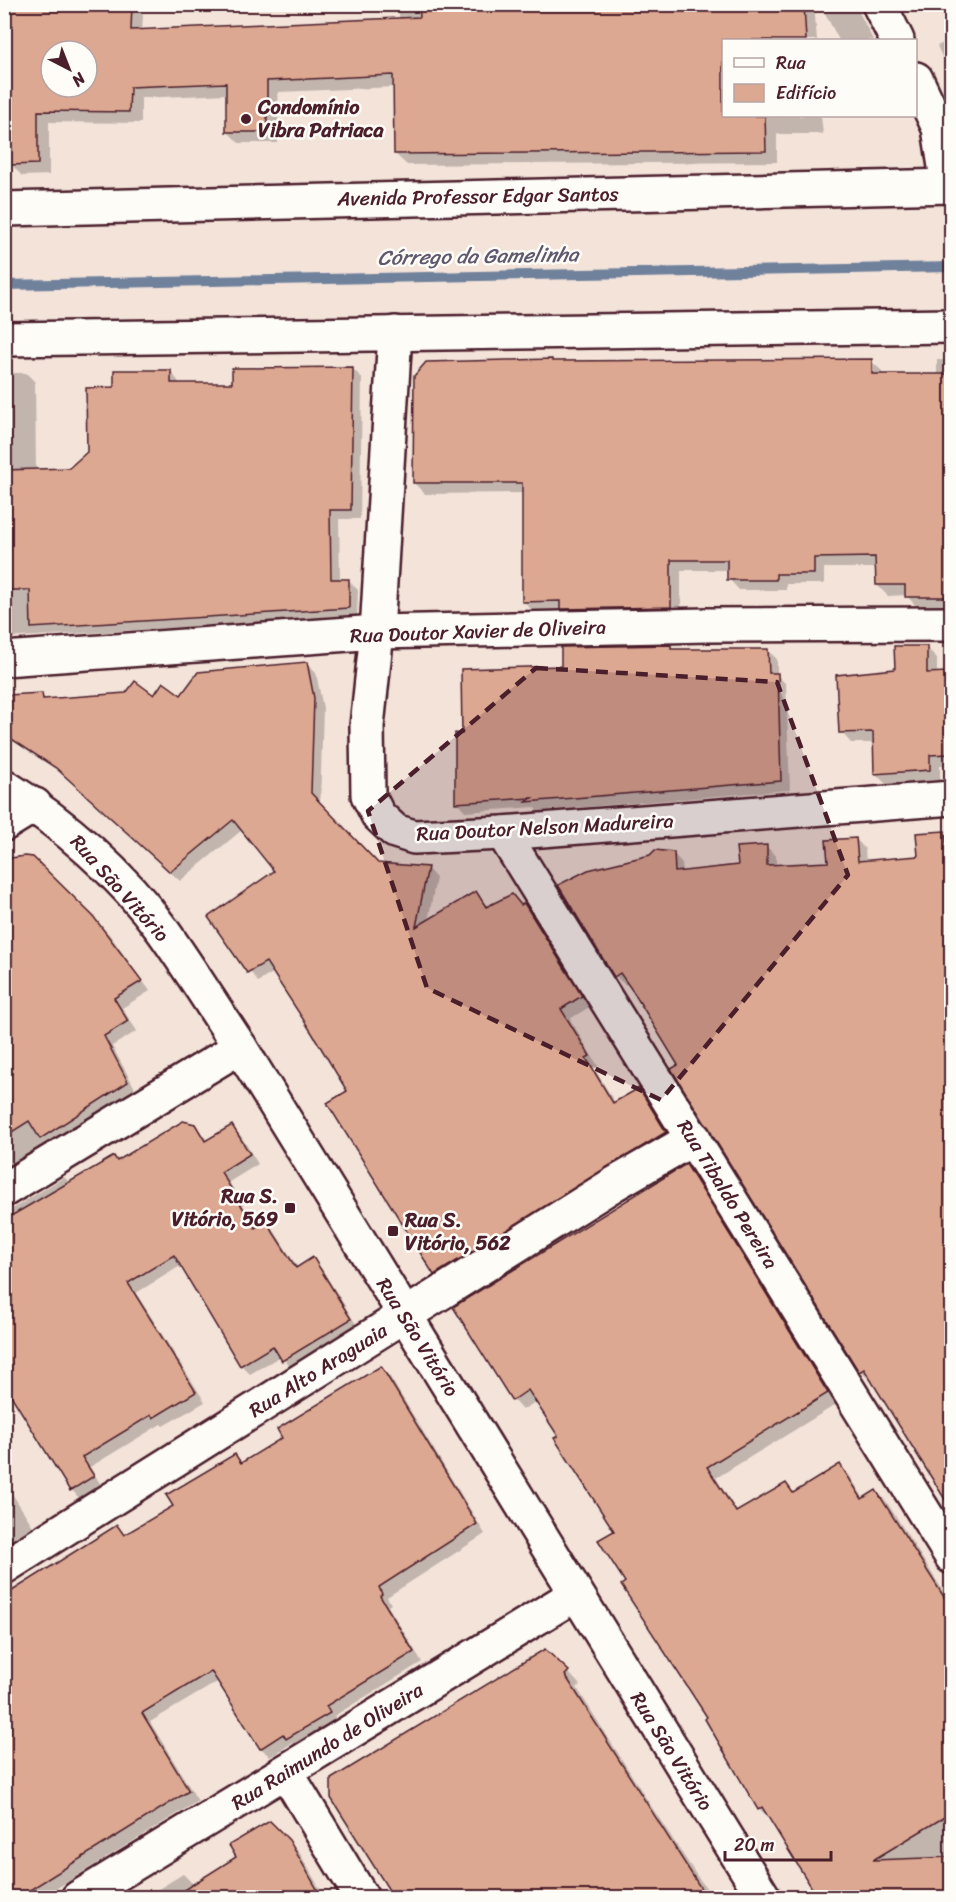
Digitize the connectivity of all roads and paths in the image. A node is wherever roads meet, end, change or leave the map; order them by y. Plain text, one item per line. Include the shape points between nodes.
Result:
1 (879, 4) edge
2 (896, 39) edge
3 (917, 83) edge
4 (950, 186) edge
5 (4, 208) edge
6 (951, 326) edge
7 (395, 333) junction
8 (4, 339) edge
9 (951, 624) edge
10 (377, 632) junction
11 (4, 659) edge
12 (4, 786) edge
13 (951, 798) edge
14 (35, 805) junction
15 (4, 824) edge
16 (503, 833) junction
17 (240, 1047) junction
18 (694, 1138) junction
19 (4, 1190) edge
20 (405, 1316) junction
21 (951, 1557) edge
22 (4, 1567) edge
23 (576, 1594) junction
24 (286, 1773) junction
25 (78, 1898) edge
26 (362, 1898) edge
27 (764, 1898) edge

1 - 2 street
3 - 4 street via 939,128
4 - 5 street, Avenida Professor Edgar Santos
6 - 7 street
7 - 8 street
7 - 10 street, Rua Doutor Nelson Madureira
9 - 10 street, Rua Doutor Xavier de Oliveira
10 - 11 street, Rua Doutor Xavier de Oliveira
10 - 16 street, Rua Doutor Nelson Madureira via 368,738 368,795 378,815 394,831 414,837
12 - 14 street, Rua São Vitório
13 - 16 street, Rua Doutor Nelson Madureira
14 - 15 street
14 - 17 street, Rua São Vitório via 109,870 162,929
16 - 18 street, Rua Tibaldo Pereira
17 - 19 street
17 - 20 street, Rua São Vitório
18 - 20 street, Rua Alto Araguaia
18 - 21 street, Rua Tibaldo Pereira
20 - 22 street, Rua Alto Araguaia
20 - 23 street, Rua São Vitório
23 - 24 street, Rua Raimundo de Oliveira
23 - 27 street, Rua São Vitório
24 - 25 street, Rua Raimundo de Oliveira
24 - 26 street

